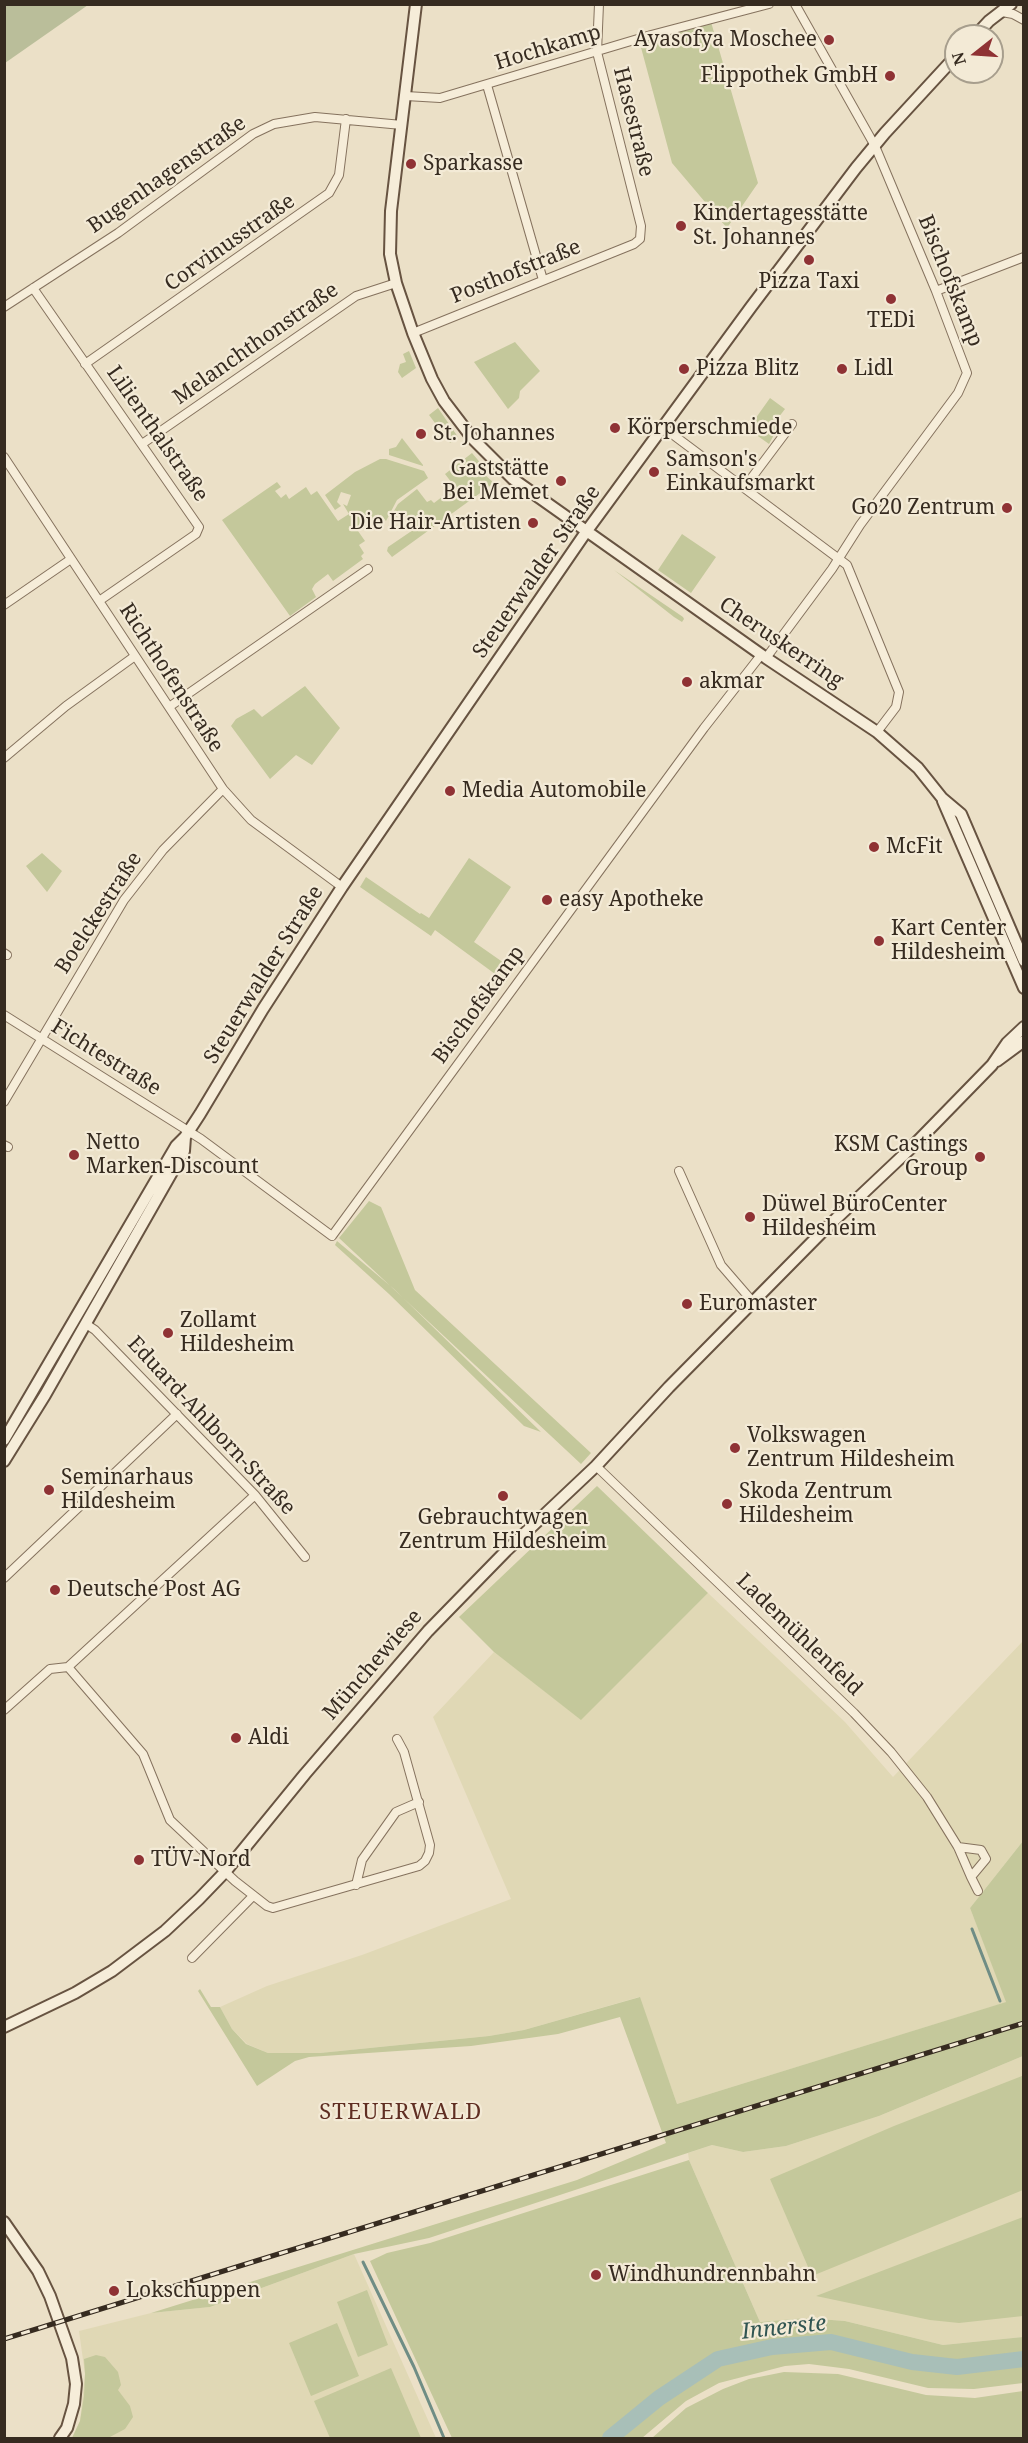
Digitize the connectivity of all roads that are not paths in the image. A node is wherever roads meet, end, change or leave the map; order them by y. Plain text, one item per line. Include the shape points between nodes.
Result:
1 (416, 4) edge
2 (599, 4) edge
3 (769, 4) edge
4 (795, 4) edge
5 (1004, 7) edge
6 (1023, 20) edge
7 (986, 24) edge
8 (597, 52) junction
9 (944, 69) edge
10 (488, 85) junction
11 (406, 96) junction
12 (346, 119) junction
13 (402, 124) junction
14 (875, 146) junction
15 (634, 244) joint
16 (1023, 257) edge
17 (543, 280) junction
18 (396, 283) junction
19 (33, 288) junction
20 (936, 291) junction
21 (4, 307) edge
22 (413, 333) junction
23 (86, 364) junction
24 (792, 424) dead end
25 (664, 428) junction
26 (142, 444) junction
27 (4, 457) edge
28 (744, 488) junction
29 (586, 532) junction
30 (838, 558) junction
31 (71, 559) junction
32 (368, 569) dead end
33 (99, 601) junction
34 (4, 605) edge
35 (135, 656) junction
36 (763, 656) junction
37 (169, 707) junction
38 (877, 732) junction
39 (4, 758) edge
40 (223, 789) junction
41 (942, 798) junction
42 (342, 887) junction
43 (1023, 961) edge
44 (1023, 988) edge
45 (4, 1015) edge
46 (1023, 1027) edge
47 (40, 1039) junction
48 (1023, 1041) edge
49 (1023, 1050) edge
50 (1008, 1054) junction
51 (992, 1065) junction
52 (4, 1101) edge
53 (187, 1134) junction
54 (679, 1172) dead end
55 (753, 1302) junction
56 (81, 1322) junction
57 (177, 1414) junction
58 (4, 1440) edge
59 (4, 1461) edge
60 (596, 1466) junction
61 (255, 1495) junction
62 (305, 1557) dead end
63 (4, 1578) edge
64 (68, 1667) junction
65 (4, 1710) edge
66 (397, 1739) dead end
67 (419, 1802) junction
68 (958, 1847) junction
69 (225, 1872) junction
70 (971, 1877) junction
71 (356, 1886) junction
72 (978, 1891) dead end
73 (253, 1896) junction
74 (192, 1958) dead end
75 (5, 2027) edge
76 (4, 2222) edge
77 (60, 2439) edge

1 - 11 street, Cheruskerring
2 - 8 street, Hasestraße
3 - 8 street, Hochkamp
4 - 14 street, Bischofskamp
5 - 6 street
5 - 7 street
8 - 10 street, Hochkamp
8 - 15 street, Hasestraße via 641,226 641,236
9 - 14 street, Steuerwalder Straße
10 - 11 street, Hochkamp via 440,98
10 - 17 street
11 - 13 street, Cheruskerring
12 - 13 street, Bugenhagenstraße
12 - 19 street, Bugenhagenstraße via 295,119 253,134 118,233
12 - 23 street, Corvinusstraße via 339,175 329,193
13 - 18 street, Cheruskerring via 389,238
14 - 20 street, Bischofskamp
14 - 25 street, Steuerwalder Straße via 817,218
15 - 17 street, Posthofstraße
16 - 20 street
17 - 22 street, Posthofstraße
18 - 22 street, Cheruskerring
18 - 26 street, Melanchthonstraße via 356,296
19 - 21 street, Bugenhagenstraße
19 - 23 street, Lilienthalstraße
20 - 30 street, Bischofskamp via 964,362 965,381
22 - 29 street, Cheruskerring via 440,393 472,439 513,479
23 - 26 street, Lilienthalstraße
24 - 28 street
25 - 28 street
25 - 29 street, Steuerwalder Straße
26 - 33 street, Lilienthalstraße via 199,531
27 - 31 street, Richthofenstraße
28 - 30 street
29 - 36 street, Cheruskerring
29 - 42 street, Steuerwalder Straße
30 - 36 street, Bischofskamp
30 - 38 street via 849,569 899,692 896,707
31 - 33 street, Richthofenstraße
31 - 34 street
32 - 37 street
33 - 35 street, Richthofenstraße
35 - 37 street, Richthofenstraße
35 - 39 street
36 - 38 street, Cheruskerring
36 - 53 street, Bischofskamp via 704,728 332,1236
37 - 40 street, Richthofenstraße
38 - 41 street, Cheruskerring via 918,768
40 - 42 street, Richthofenstraße via 251,820
40 - 47 street, Boelckestraße via 141,876
41 - 43 street, Cheruskerring via 961,814
41 - 44 street, Cheruskerring
42 - 53 street, Steuerwalder Straße
45 - 47 street, Fichtestraße
46 - 51 street, Münchewiese
47 - 52 street, Boelckestraße
47 - 53 street, Fichtestraße
48 - 50 street, Münchewiese
49 - 50 street, Münchewiese
50 - 51 street, Münchewiese
51 - 55 street, Münchewiese
53 - 56 street, Steuerwalder Straße via 184,1151
54 - 55 street via 721,1265
55 - 60 street, Münchewiese
56 - 57 street, Eduard-Ahlborn-Straße via 95,1330
56 - 58 street, Steuerwalder Straße
56 - 59 street, Steuerwalder Straße
57 - 61 street, Eduard-Ahlborn-Straße
57 - 63 street
60 - 68 street, Lademühlenfeld via 854,1713 927,1797
60 - 69 street, Münchewiese via 410,1650
61 - 62 street, Eduard-Ahlborn-Straße
61 - 64 street
64 - 65 street via 50,1669
64 - 69 street via 143,1754 170,1820
66 - 67 street
67 - 71 street via 396,1812 362,1860
67 - 71 street via 430,1845 425,1861
68 - 70 street, Lademühlenfeld
68 - 70 street via 981,1850 986,1859
69 - 73 street
69 - 75 street, Münchewiese via 165,1931 112,1971
70 - 72 street, Lademühlenfeld
71 - 73 street via 273,1908
73 - 74 street
76 - 77 street via 38,2271 72,2358 74,2404

